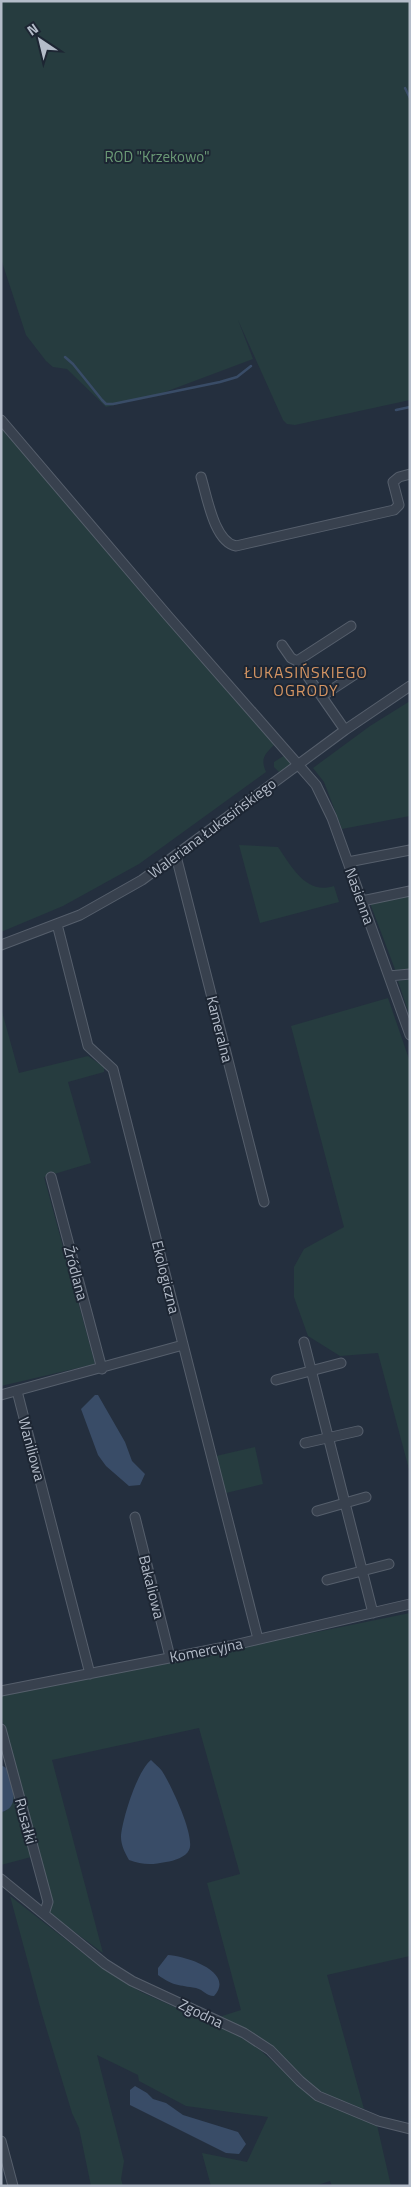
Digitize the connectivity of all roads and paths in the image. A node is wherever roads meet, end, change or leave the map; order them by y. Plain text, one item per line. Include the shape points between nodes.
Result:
1 (1, 420) edge
2 (410, 474) edge
3 (201, 477) dead end
4 (351, 626) dead end
5 (282, 646) dead end
6 (297, 661) junction
7 (357, 673) dead end
8 (410, 686) edge
9 (322, 696) junction
10 (345, 730) junction
11 (299, 764) junction
12 (410, 850) edge
13 (176, 856) junction
14 (348, 862) junction
15 (410, 891) edge
16 (362, 901) junction
17 (57, 924) junction
18 (1, 945) edge
19 (410, 974) edge
20 (389, 976) junction
21 (410, 1035) edge
22 (51, 1177) dead end
23 (264, 1202) dead end
24 (304, 1342) dead end
25 (183, 1345) junction
26 (341, 1363) dead end
27 (102, 1369) junction
28 (311, 1371) junction
29 (276, 1380) dead end
30 (17, 1391) junction
31 (1, 1395) edge
32 (358, 1431) dead end
33 (328, 1438) junction
34 (305, 1443) dead end
35 (366, 1497) dead end
36 (345, 1503) junction
37 (317, 1511) dead end
38 (135, 1517) dead end
39 (389, 1564) dead end
40 (362, 1571) junction
41 (327, 1580) dead end
42 (410, 1604) edge
43 (373, 1613) junction
44 (258, 1639) junction
45 (170, 1656) junction
46 (90, 1674) junction
47 (1, 1691) edge
48 (1, 1729) edge
49 (1, 1879) edge
50 (44, 1914) junction
51 (410, 2129) edge
52 (1, 2141) edge
53 (13, 2186) edge

1 - 11 street, Nasienna
2 - 3 street via 393,482 398,506 394,510 236,546 230,545 219,534
4 - 6 street
5 - 6 street
6 - 9 street
7 - 9 street
8 - 10 street, Waleriana Łukasińskiego
9 - 10 street
10 - 11 street, Waleriana Łukasińskiego
11 - 13 street, Waleriana Łukasińskiego
11 - 14 street, Nasienna via 323,796
12 - 14 street
13 - 17 street, Waleriana Łukasińskiego via 111,899
13 - 23 street, Kameralna
14 - 16 street, Nasienna
15 - 16 street
16 - 20 street, Nasienna
17 - 18 street, Waleriana Łukasińskiego
17 - 25 street, Ekologiczna via 88,1046 113,1069
19 - 20 street
20 - 21 street, Nasienna
22 - 27 street, Źródlana
24 - 28 street
25 - 27 street
25 - 44 street, Ekologiczna
26 - 28 street
27 - 30 street
28 - 29 street
28 - 33 street
30 - 31 street
30 - 46 street, Waniliowa
32 - 33 street
33 - 34 street
33 - 36 street
35 - 36 street
36 - 37 street
36 - 40 street
38 - 45 street, Bakaliowa
39 - 40 street
40 - 41 street
40 - 43 street
42 - 43 street, Komercyjna
43 - 44 street, Komercyjna
44 - 45 street, Komercyjna
45 - 46 street, Komercyjna
46 - 47 street, Komercyjna
48 - 50 street, Rusałki via 48,1902
49 - 50 street, Zgodna
50 - 51 street, Zgodna via 132,1981 244,2033 270,2050 318,2096 378,2121
52 - 53 street

